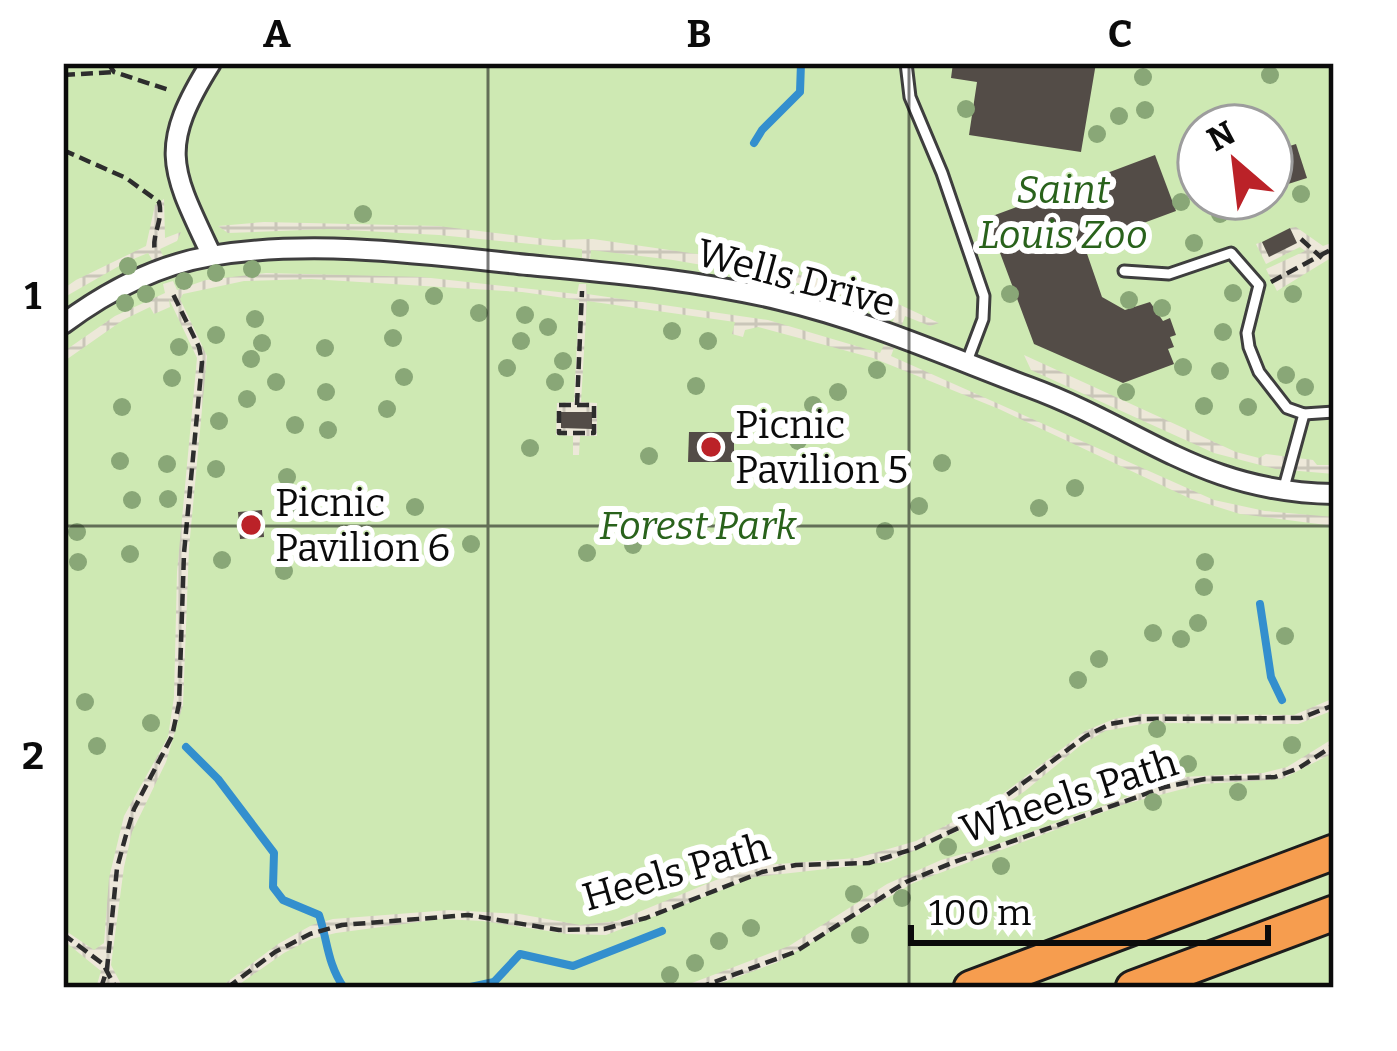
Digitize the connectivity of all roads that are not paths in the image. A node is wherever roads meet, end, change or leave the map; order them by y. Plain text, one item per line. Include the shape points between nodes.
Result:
1 (211, 63) edge
2 (906, 63) edge
3 (212, 256) junction
4 (1124, 271) dead end
5 (63, 324) edge
6 (966, 364) junction
7 (1334, 412) edge
8 (1304, 413) junction
9 (1283, 490) junction
10 (1334, 494) edge
11 (1334, 852) edge
12 (1334, 913) edge
13 (1243, 947) junction
14 (971, 988) edge
15 (1133, 988) edge
16 (1172, 988) edge

1 - 3 street via 174,137 174,161
2 - 6 lane via 919,125 984,296
3 - 5 street, Wells Drive via 125,285
3 - 6 street, Wells Drive via 417,253 674,280 783,300
4 - 8 lane via 1168,274 1231,253 1259,285 1249,347 1273,394
6 - 9 street, Wells Drive via 1207,472
7 - 8 lane
8 - 9 lane
9 - 10 street, Wells Drive
11 - 14 highway
12 - 13 highway
13 - 15 highway
13 - 16 highway

